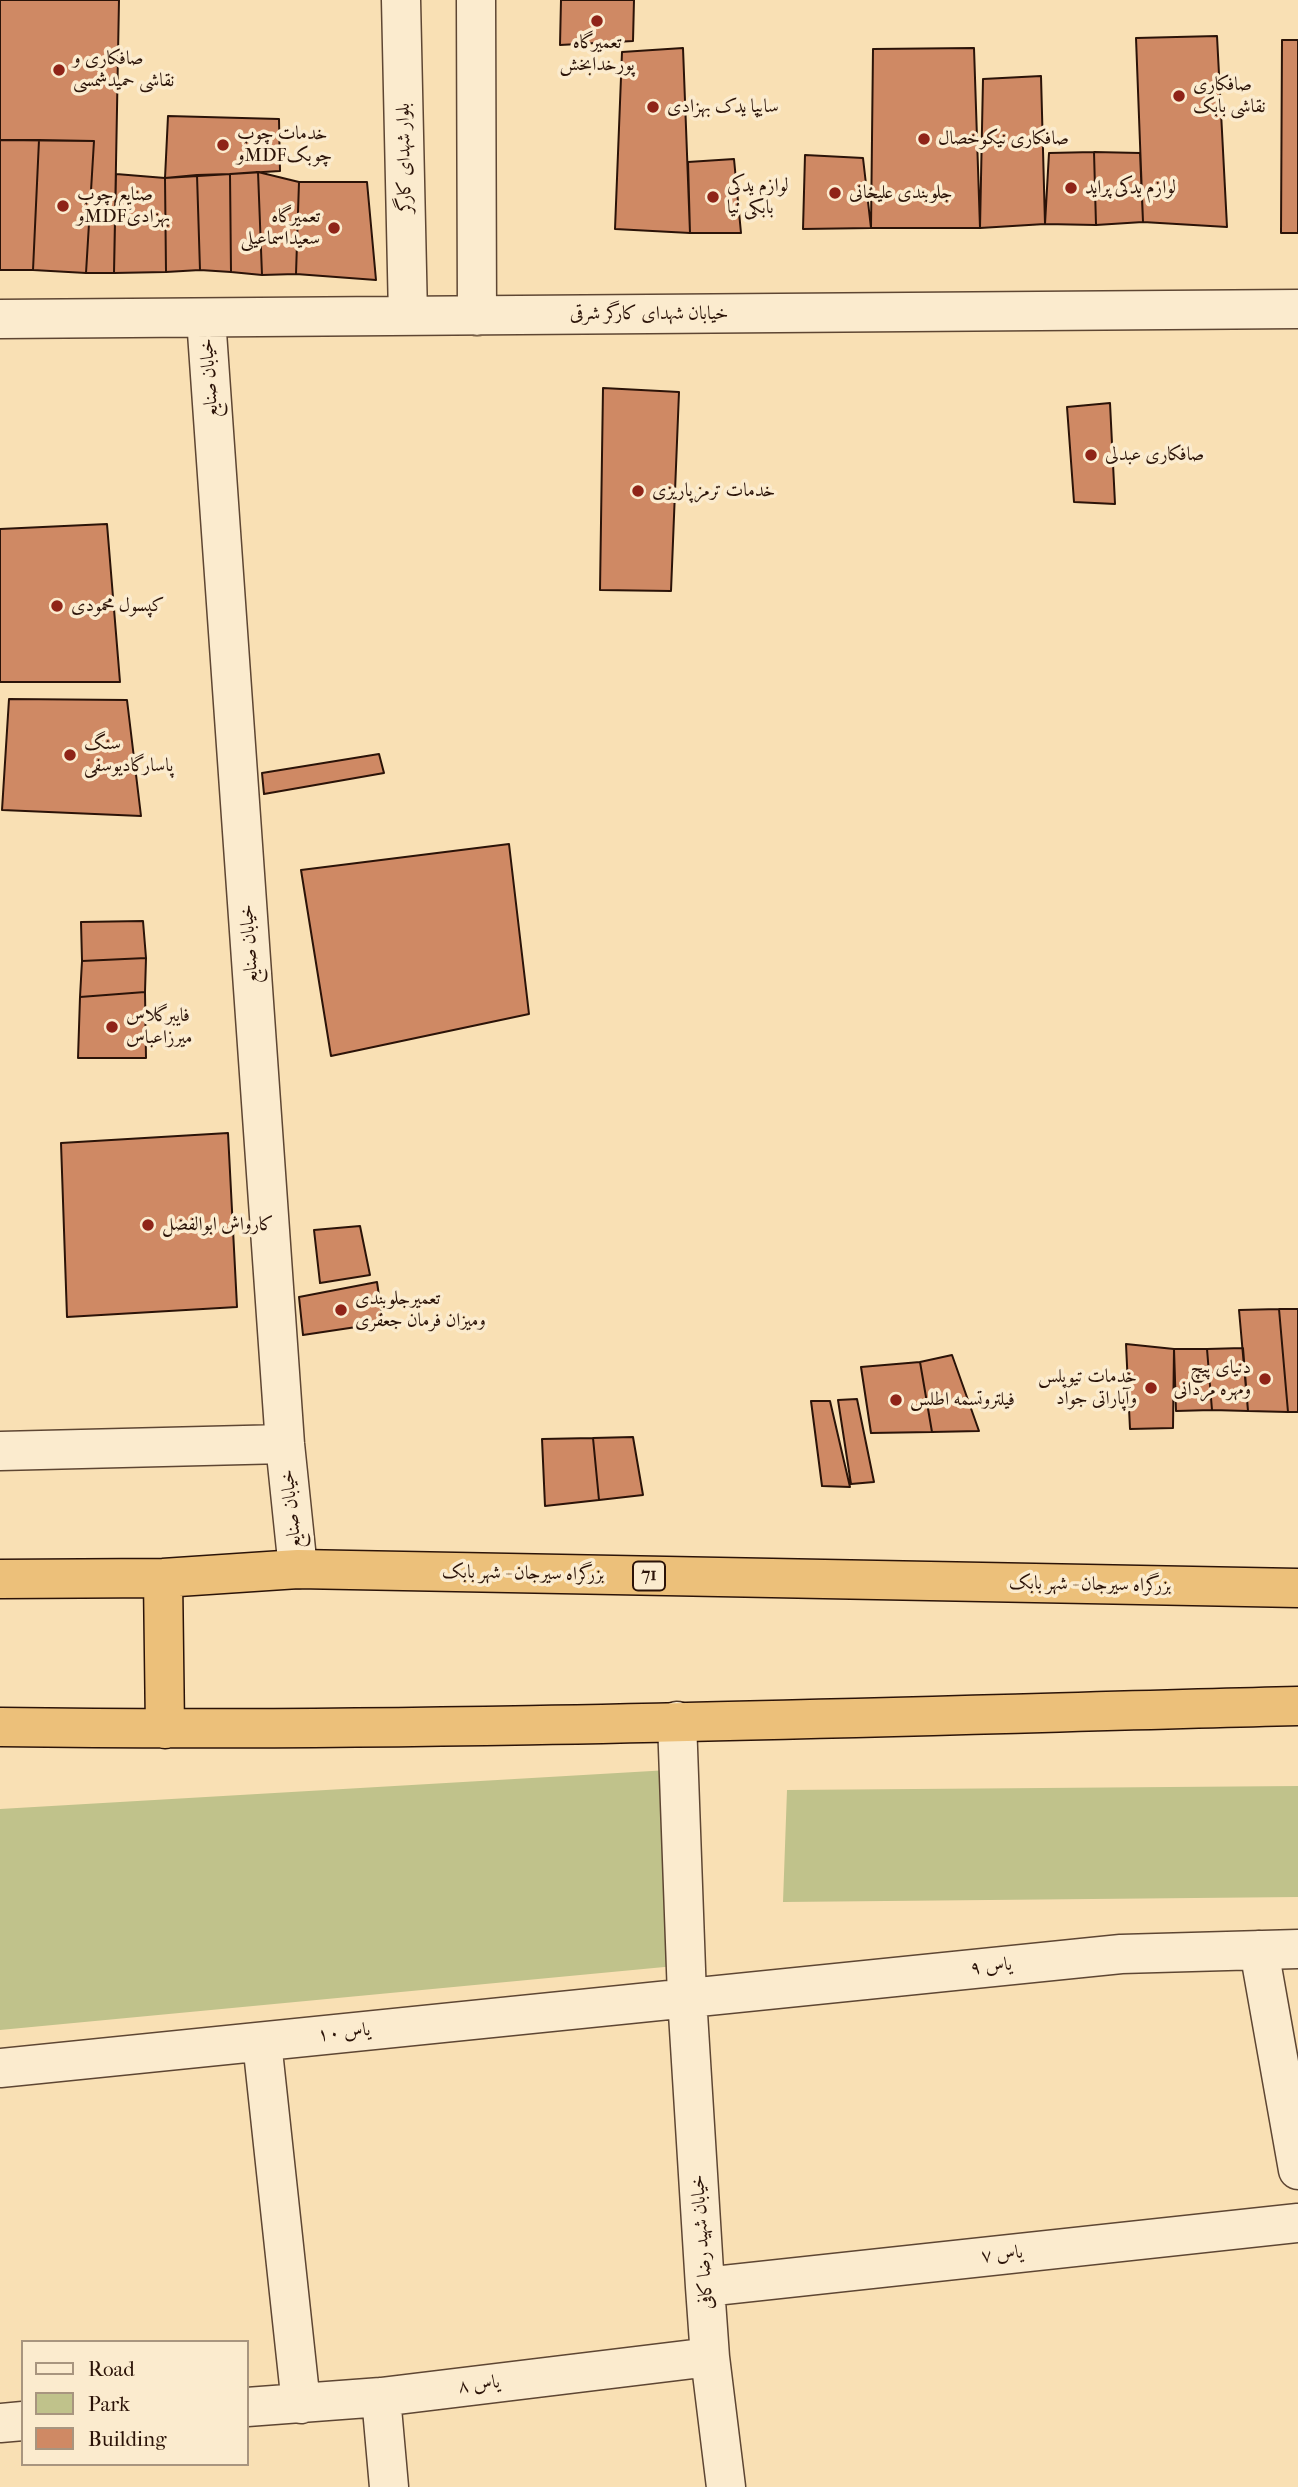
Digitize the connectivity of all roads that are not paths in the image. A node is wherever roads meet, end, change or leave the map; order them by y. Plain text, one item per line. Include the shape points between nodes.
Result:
1 (401, 0) edge
2 (476, 0) edge
3 (1298, 309) edge
4 (408, 316) junction
5 (477, 316) junction
6 (206, 318) junction
7 (0, 320) edge
8 (285, 1444) junction
9 (0, 1451) edge
10 (299, 1569) junction
11 (163, 1578) junction
12 (0, 1579) edge
13 (1298, 1588) edge
14 (1298, 1706) edge
15 (677, 1721) junction
16 (0, 1727) edge
17 (165, 1729) junction
18 (1284, 1950) edge
19 (687, 1997) junction
20 (262, 2042) junction
21 (0, 2068) edge
22 (1298, 2170) edge
23 (1298, 2223) edge
24 (705, 2287) junction
25 (710, 2357) junction
26 (382, 2397) junction
27 (301, 2404) junction
28 (248, 2407) edge
29 (21, 2421) edge
30 (0, 2423) edge
31 (389, 2487) edge
32 (726, 2487) edge

1 - 4 street, بلوار شهدای کارگر
2 - 5 street
3 - 5 street, خیابان شهدای کارگر شرقی
4 - 5 street, خیابان شهدای کارگر شرقی
4 - 6 street, خیابان شهدای کارگر شرقی
6 - 7 street, خیابان شهدای کارگر شرقی
6 - 8 street, خیابان صنایع
8 - 9 street
8 - 10 street, خیابان صنایع
10 - 11 highway, بزرگراه سیرجان - شهر بابک / 71
10 - 13 highway, بزرگراه سیرجان - شهر بابک / 71
11 - 12 highway, بزرگراه سیرجان - شهر بابک / 71
11 - 17 highway
14 - 15 highway
15 - 17 highway
15 - 19 street, خیابان شهید رضا کافی
16 - 17 highway
18 - 19 street, یاس ۹ via 1121,1954
18 - 22 street
19 - 20 street, یاس ۱۰
19 - 24 street, خیابان شهید رضا کافی
20 - 21 street, یاس ۱۰
20 - 27 street
23 - 24 street, یاس ۷
24 - 25 street, خیابان شهید رضا کافی
25 - 26 street, یاس ۸
25 - 32 street, خیابان شهید رضا کافی
26 - 27 street, یاس ۸
26 - 31 street
27 - 28 street, یاس ۸
29 - 30 street

